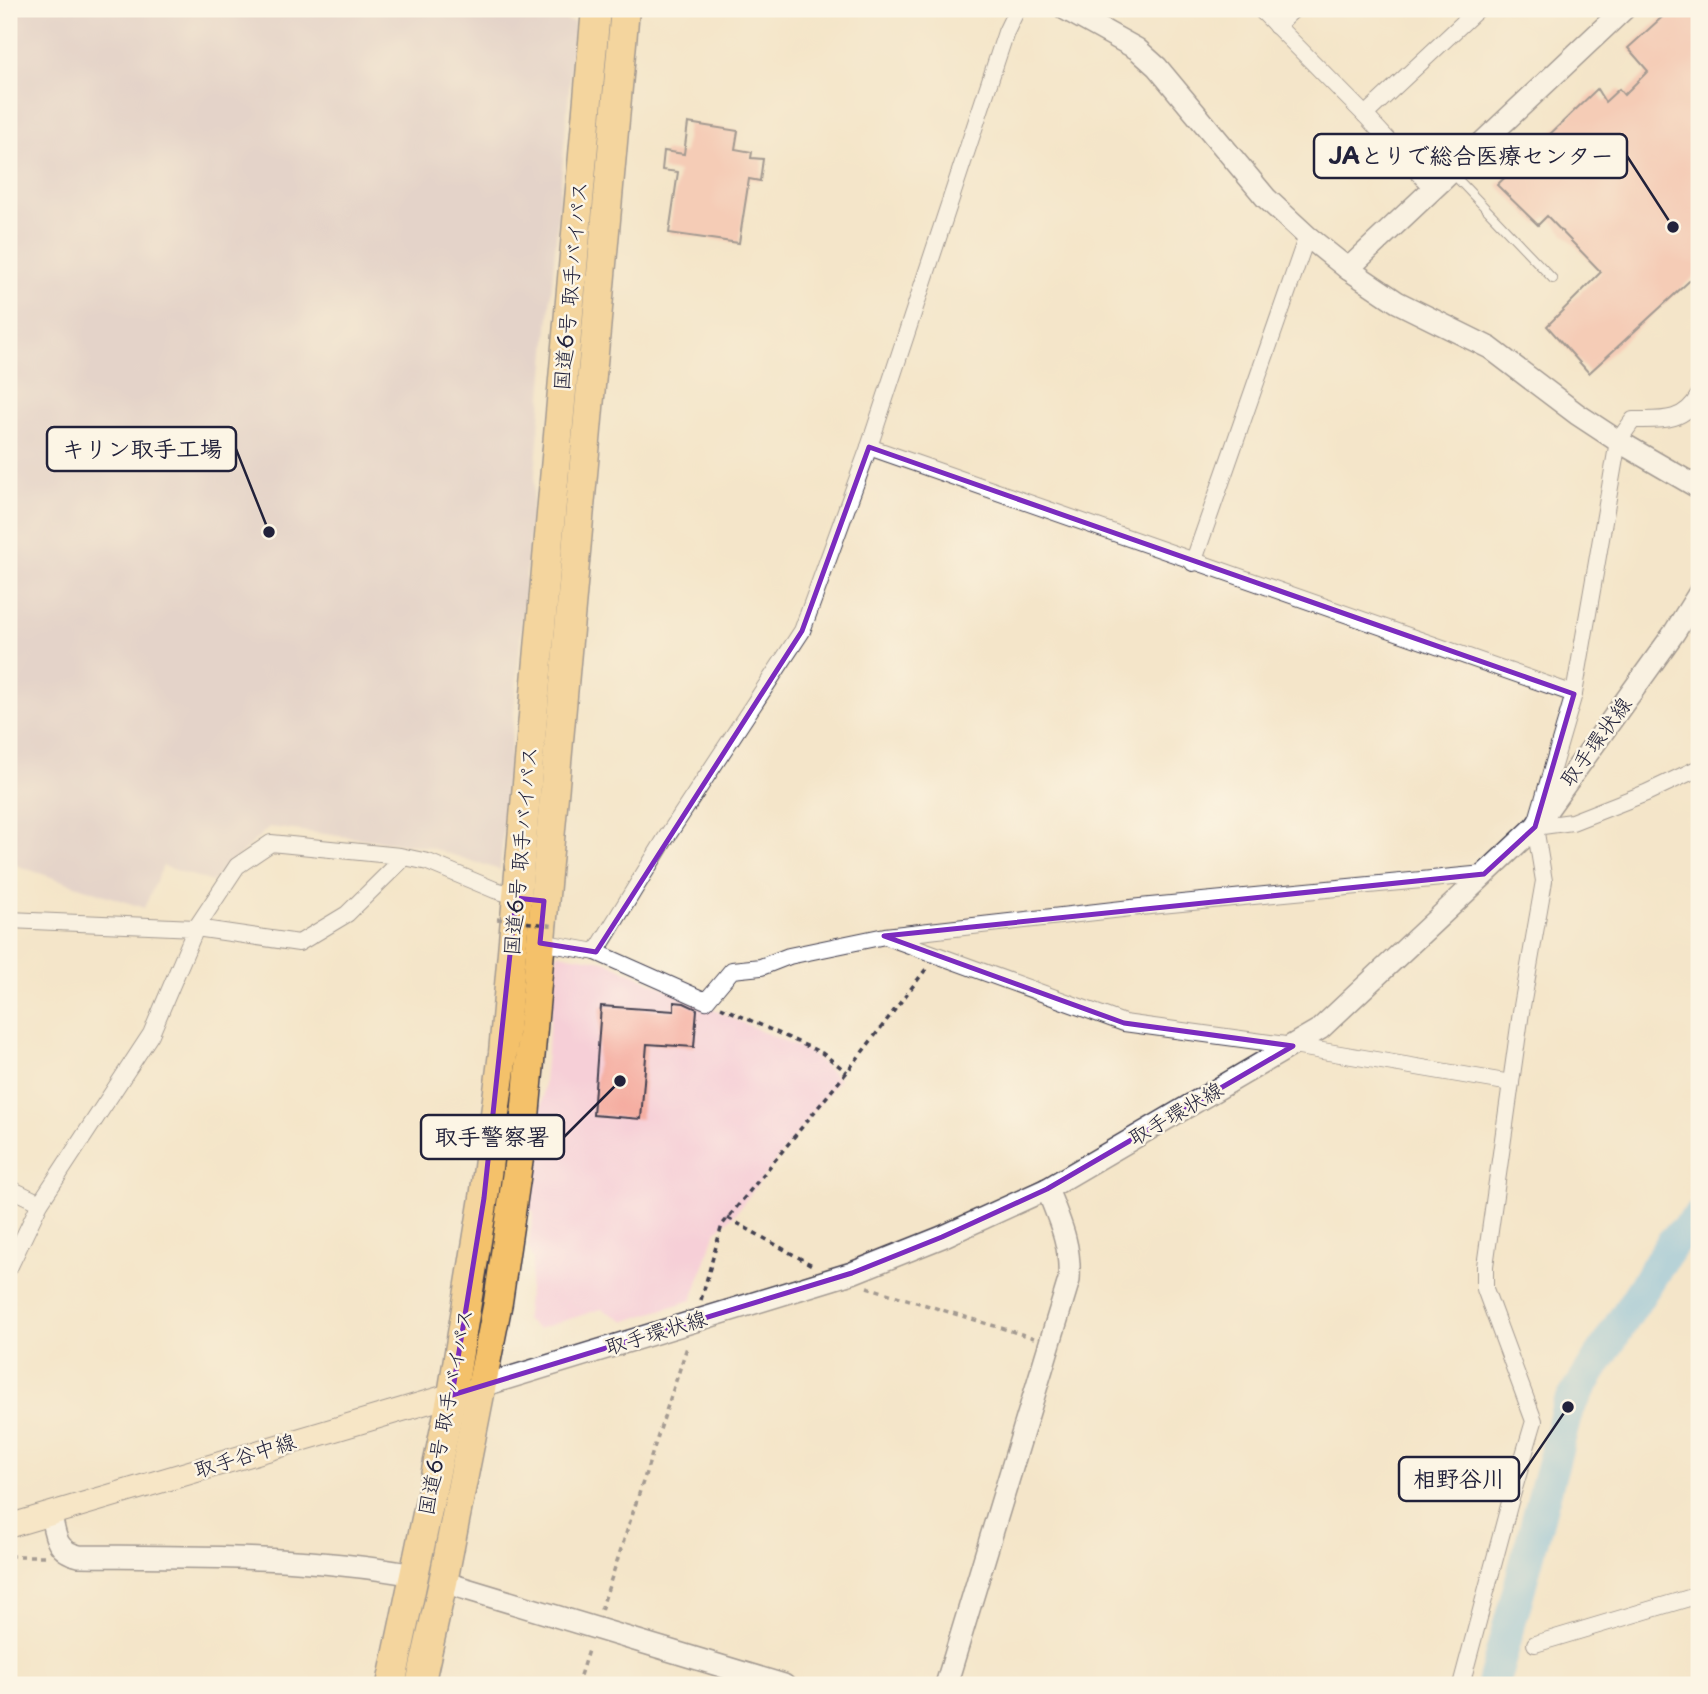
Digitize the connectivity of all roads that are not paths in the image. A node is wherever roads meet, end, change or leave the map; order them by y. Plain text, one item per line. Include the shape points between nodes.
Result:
1 (596, 9) edge
2 (625, 9) edge
3 (1017, 9) edge
4 (1065, 9) edge
5 (1260, 9) edge
6 (1294, 9) edge
7 (1478, 9) edge
8 (1624, 9) edge
9 (1276, 26) junction
10 (1366, 115) junction
11 (1451, 172) junction
12 (1433, 189) junction
13 (1307, 236) junction
14 (1348, 269) junction
15 (1553, 279) dead end
16 (1699, 395) edge
17 (1618, 441) junction
18 (869, 447) junction
19 (1699, 488) edge
20 (1193, 563) junction
21 (1699, 593) edge
22 (1574, 694) junction
23 (1699, 768) edge
24 (1535, 827) junction
25 (405, 857) junction
26 (1484, 874) junction
27 (530, 899) junction
28 (9, 920) edge
29 (196, 929) junction
30 (548, 934) junction
31 (885, 936) junction
32 (596, 952) junction
33 (531, 988) junction
34 (1293, 1046) junction
35 (1511, 1083) junction
36 (9, 1188) edge
37 (1047, 1189) junction
38 (40, 1203) junction
39 (9, 1268) edge
40 (482, 1386) junction
41 (452, 1395) junction
42 (51, 1514) junction
43 (9, 1526) edge
44 (414, 1575) junction
45 (443, 1582) junction
46 (1699, 1595) edge
47 (1535, 1644) dead end
48 (391, 1685) edge
49 (420, 1685) edge
50 (783, 1685) edge
51 (946, 1685) edge
52 (1461, 1685) edge

1 - 27 highway, 国道6号 取手バイパス
2 - 27 highway, 国道6号 取手バイパス
3 - 18 street
4 - 13 street via 1138,49 1266,198
5 - 9 street
6 - 9 street
7 - 10 street
8 - 11 street
9 - 10 street
10 - 12 street
11 - 12 street
11 - 15 lane
12 - 14 street
13 - 14 street
13 - 20 street
14 - 17 street via 1398,302 1490,348
16 - 17 street via 1684,414 1663,420 1633,420
17 - 19 street
17 - 22 street
18 - 20 street
18 - 32 street via 802,631
20 - 22 street
21 - 24 street, 取手環状線
22 - 24 street
23 - 24 street via 1572,822
24 - 26 street, 取手環状線
24 - 35 street via 1544,881
25 - 27 street
25 - 29 street via 347,914 299,943
25 - 29 street via 271,843 237,866
26 - 31 street
26 - 34 street, 取手環状線 via 1320,1029
27 - 30 highway, 国道6号 取手バイパス
27 - 33 highway, 国道6号 取手バイパス
28 - 29 street
29 - 38 street via 151,1034
30 - 32 street
30 - 33 highway, 国道6号 取手バイパス
31 - 32 street via 732,970 706,1001
31 - 34 street via 1124,1023
33 - 40 highway, 国道6号 取手バイパス via 525,1117
33 - 41 highway, 国道6号 取手バイパス via 484,1198
34 - 35 street
34 - 37 street, 取手環状線
35 - 52 street via 1485,1289 1534,1421
36 - 38 street
37 - 40 street, 取手環状線 via 836,1278
37 - 51 street via 1066,1237 1069,1280
38 - 39 street
40 - 41 main road, 取手谷中線
40 - 45 highway, 国道6号 取手バイパス
41 - 42 main road, 取手谷中線
41 - 44 highway, 国道6号 取手バイパス
42 - 43 main road, 取手谷中線
42 - 44 street via 56,1541 66,1552 79,1556 263,1557
44 - 48 highway, 国道6号 取手バイパス
45 - 49 highway, 国道6号 取手バイパス
45 - 50 street
46 - 47 street

